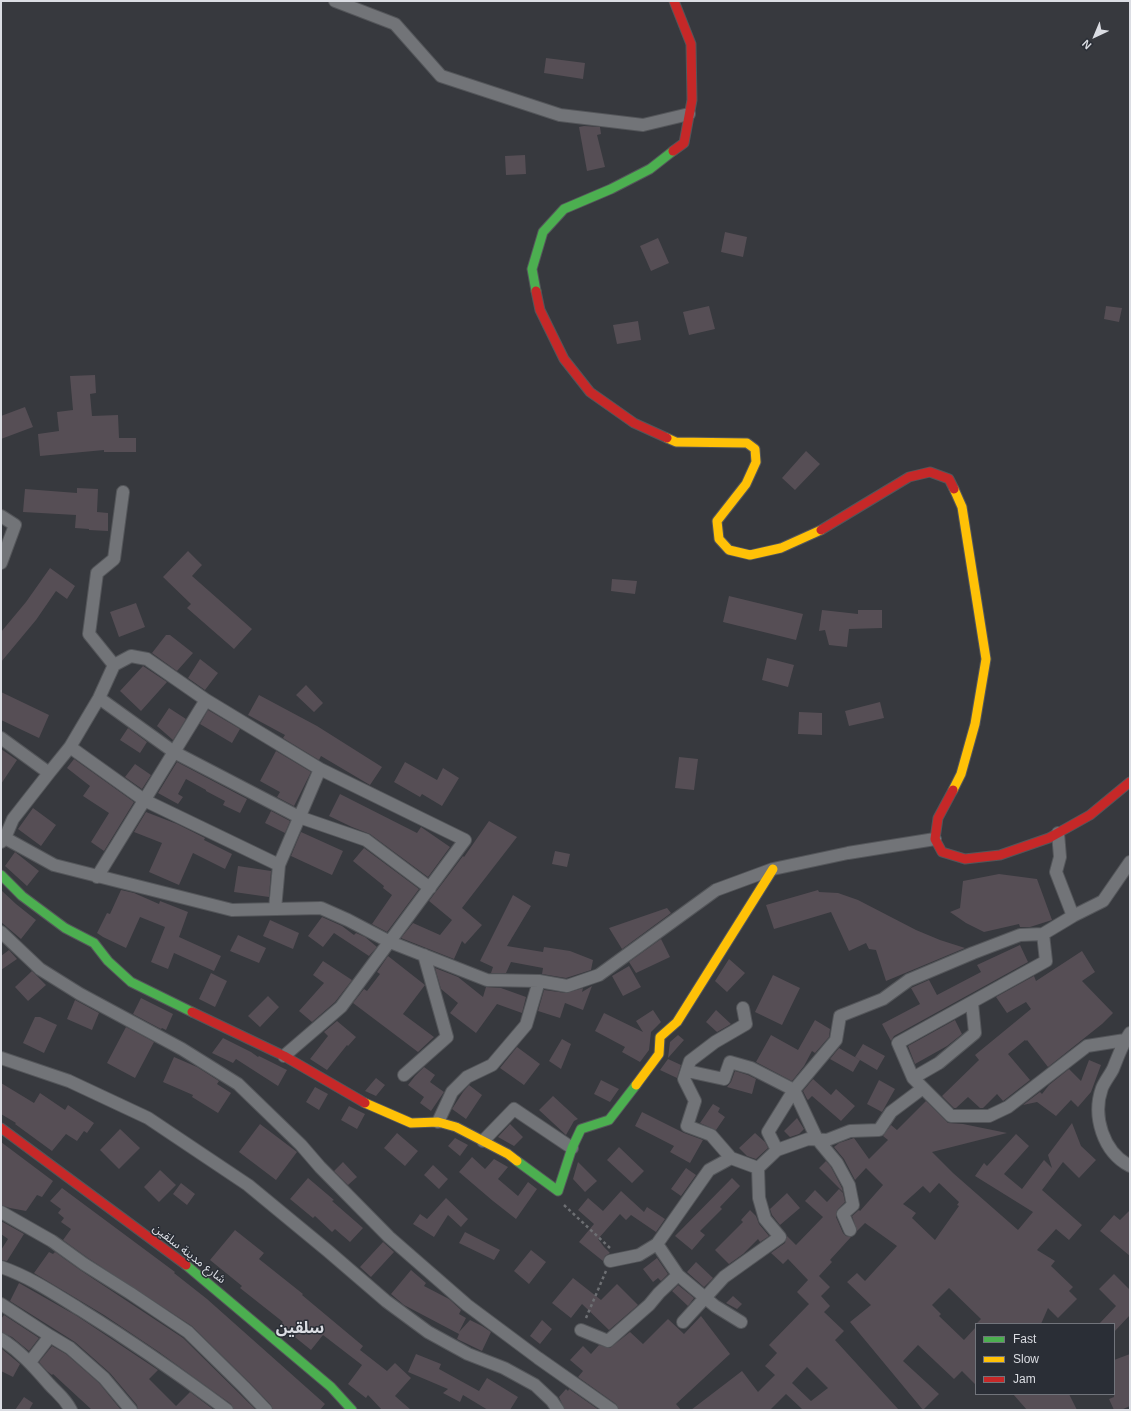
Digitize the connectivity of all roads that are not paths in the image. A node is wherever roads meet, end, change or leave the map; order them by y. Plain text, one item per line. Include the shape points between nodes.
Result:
1 (335, 1) edge
2 (674, 1) edge
3 (689, 114) junction
4 (123, 492) dead end
5 (1, 516) edge
6 (1, 564) edge
7 (114, 665) junction
8 (99, 698) junction
9 (206, 700) junction
10 (1, 738) edge
11 (70, 748) junction
12 (174, 752) junction
13 (320, 769) junction
14 (48, 772) junction
15 (1130, 782) edge
16 (144, 800) junction
17 (299, 817) junction
18 (1058, 833) junction
19 (935, 839) junction
20 (3, 840) edge
21 (1130, 862) edge
22 (279, 866) junction
23 (773, 869) junction
24 (1, 875) edge
25 (97, 877) junction
26 (430, 888) junction
27 (275, 909) junction
28 (1073, 916) junction
29 (1, 932) edge
30 (1043, 934) junction
31 (390, 942) junction
32 (424, 955) junction
33 (539, 981) junction
34 (972, 1003) junction
35 (743, 1008) dead end
36 (1128, 1036) edge
37 (284, 1056) junction
38 (1, 1058) edge
39 (687, 1071) junction
40 (404, 1075) dead end
41 (913, 1078) junction
42 (923, 1088) junction
43 (794, 1090) junction
44 (438, 1122) junction
45 (1, 1128) edge
46 (817, 1139) junction
47 (483, 1140) junction
48 (572, 1148) junction
49 (777, 1150) junction
50 (731, 1158) junction
51 (1130, 1166) edge
52 (758, 1168) junction
53 (1, 1212) edge
54 (850, 1230) dead end
55 (657, 1244) junction
56 (610, 1261) road end
57 (1, 1266) edge
58 (678, 1275) junction
59 (706, 1298) junction
60 (1, 1304) edge
61 (683, 1322) dead end
62 (741, 1322) dead end
63 (581, 1330) road end
64 (50, 1336) junction
65 (1, 1339) edge
66 (30, 1362) junction
67 (71, 1410) edge
68 (131, 1410) edge
69 (227, 1410) edge
70 (266, 1410) edge
71 (352, 1410) edge
72 (558, 1410) edge
73 (612, 1410) edge

1 - 3 street via 395,24 441,76 560,115 643,125
2 - 3 street via 691,44 692,100
3 - 19 street via 684,144 650,169 564,209 543,232 532,269 540,310 564,359 590,392 634,423 676,442 747,443 755,449 756,462 746,484 717,521 719,539 730,550 750,554 781,548 821,530 909,477 930,472 949,479 962,507 986,659 976,724 961,774 938,818
4 - 7 street via 114,559 97,573 89,634
5 - 6 street via 15,524
7 - 8 street
7 - 9 street via 131,656 147,659
8 - 11 street
8 - 12 street
9 - 12 street
9 - 13 street
10 - 14 street
11 - 14 street
11 - 16 street
12 - 16 street
12 - 17 street
13 - 17 street
13 - 26 street via 465,840
14 - 20 street via 13,819
15 - 18 street via 1090,815
16 - 22 street
16 - 25 street
17 - 22 street
17 - 26 street via 366,840
18 - 19 street via 1000,855 965,858 942,852
18 - 28 street via 1060,856 1056,872
19 - 23 street via 848,853
20 - 25 street via 54,865
21 - 28 street via 1104,901
22 - 27 street
23 - 33 street via 716,890 598,974 566,986
23 - 48 street via 677,1022 660,1037 659,1054 610,1120 581,1129
24 - 37 street via 22,896 65,928 94,944 131,982
25 - 27 street via 232,910
26 - 31 street
27 - 31 street via 321,908
28 - 30 street
29 - 73 street via 40,969 80,994 182,1049 238,1084 390,1237 467,1304
30 - 34 street via 1046,961
30 - 43 street via 1020,935 973,953 909,980 883,999 840,1016 836,1040
31 - 32 street
31 - 37 street via 341,1007
32 - 33 street via 487,980
32 - 40 street via 447,1036
33 - 44 street via 526,1025 492,1065 467,1077 452,1092
34 - 41 street via 975,1033 939,1063
34 - 41 street via 898,1043
35 - 39 street via 746,1024 715,1042 690,1061
36 - 42 street via 1087,1046 1008,1107 989,1116 951,1116
36 - 51 street via 1102,1088 1099,1118 1101,1130 1112,1151
37 - 44 street via 365,1103 411,1122
38 - 72 street via 69,1081 148,1118 248,1185 386,1301 428,1332 535,1385
39 - 43 street via 724,1078 730,1062 751,1068
39 - 50 street via 684,1079 695,1101 687,1126 711,1135
41 - 42 street
42 - 46 street via 891,1112 879,1130 850,1131 827,1140
43 - 46 street
43 - 49 street via 768,1132
44 - 47 street via 456,1126
45 - 71 street, شارع مدينة سلقين via 194,1271 331,1387
46 - 49 street via 808,1139
46 - 54 street via 837,1163 848,1185 853,1205 843,1214
47 - 48 street via 514,1110
47 - 48 street via 508,1154 558,1191
49 - 52 street
50 - 52 street
50 - 55 street via 709,1170
52 - 59 street via 759,1198 765,1219 780,1237 724,1277
53 - 70 street via 52,1240 188,1332
55 - 56 street via 639,1255
55 - 58 street
57 - 69 street via 20,1273 107,1326
58 - 59 street
58 - 63 street via 608,1341
59 - 61 street
59 - 62 street
60 - 64 street
64 - 66 street
64 - 68 street via 70,1348 104,1378
65 - 66 street
66 - 67 street via 65,1399

